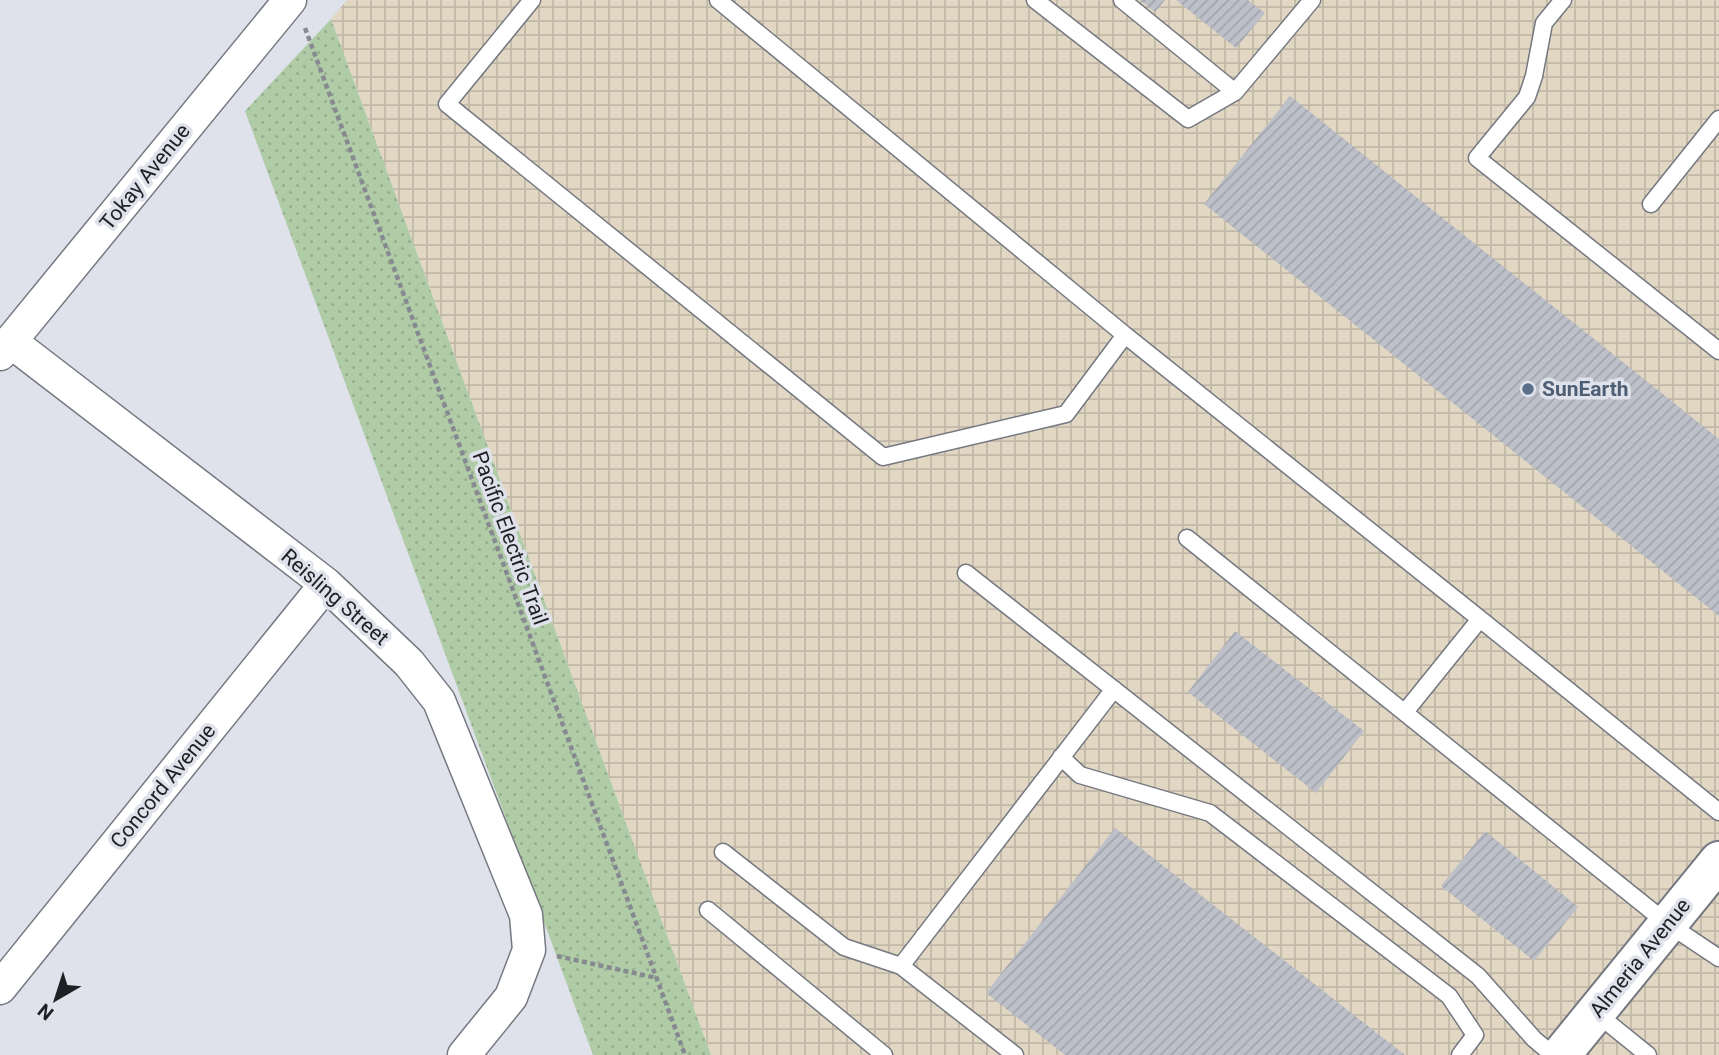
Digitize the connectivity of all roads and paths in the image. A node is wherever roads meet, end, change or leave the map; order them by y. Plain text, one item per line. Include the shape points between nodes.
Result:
1 (290, 0) edge
2 (532, 0) edge
3 (718, 0) edge
4 (1035, 0) edge
5 (1122, 0) edge
6 (1312, 0) edge
7 (1563, 0) edge
8 (306, 32) dead end
9 (1235, 92) junction
10 (1719, 119) edge
11 (1651, 204) dead end
12 (1125, 335) junction
13 (5, 348) edge
14 (1719, 351) edge
15 (1187, 538) dead end
16 (966, 573) dead end
17 (326, 584) junction
18 (1480, 619) junction
19 (1114, 690) junction
20 (1405, 712) junction
21 (1061, 757) junction
22 (1719, 812) edge
23 (723, 852) dead end
24 (1719, 861) edge
25 (708, 910) dead end
26 (1668, 924) junction
27 (529, 950) junction
28 (1719, 958) edge
29 (901, 966) junction
30 (657, 978) junction
31 (0, 988) edge
32 (1596, 1013) junction
33 (464, 1055) edge
34 (685, 1055) edge
35 (884, 1055) edge
36 (1015, 1055) edge
37 (1460, 1055) edge
38 (1553, 1055) edge
39 (1561, 1055) edge
40 (1648, 1055) edge

1 - 13 street, Tokay Avenue
2 - 12 lane via 447,104 883,457 1066,414
3 - 12 lane
4 - 9 lane via 1188,119
5 - 9 lane
6 - 9 lane
7 - 14 lane via 1544,23 1527,97 1478,158
8 - 30 path, Pacific Electric Trail
10 - 11 lane
12 - 18 lane
13 - 17 street, Reisling Street
15 - 20 lane
16 - 19 lane
17 - 27 street, Reisling Street via 409,663 439,701 526,915
17 - 31 street, Concord Avenue
18 - 20 lane
18 - 22 lane
19 - 21 lane
19 - 38 lane via 1478,976
20 - 26 lane
21 - 29 lane
21 - 37 lane via 1080,775 1210,813 1449,996 1475,1035
23 - 29 lane via 844,947
24 - 26 street, Almeria Avenue
25 - 35 lane
26 - 28 lane
26 - 32 street, Almeria Avenue
27 - 30 path
27 - 33 street via 511,998
29 - 36 lane
30 - 34 path, Pacific Electric Trail
32 - 39 street, Almeria Avenue
32 - 40 lane

